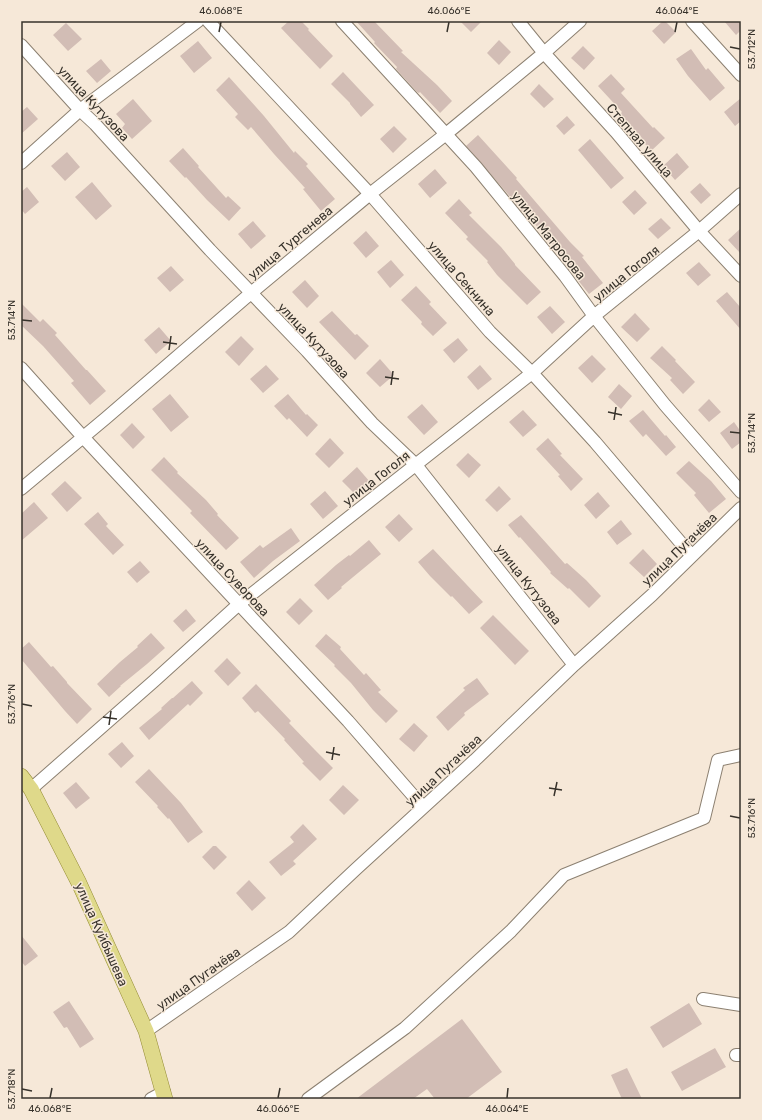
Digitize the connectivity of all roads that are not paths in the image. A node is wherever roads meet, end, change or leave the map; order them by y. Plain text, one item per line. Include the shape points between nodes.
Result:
1 (198, 21) edge
2 (208, 21) edge
3 (342, 21) edge
4 (518, 21) edge
5 (580, 21) edge
6 (692, 21) edge
7 (21, 45) edge
8 (544, 53) junction
9 (741, 76) edge
10 (80, 110) junction
11 (446, 134) junction
12 (21, 163) edge
13 (370, 194) junction
14 (741, 194) edge
15 (699, 231) junction
16 (741, 276) edge
17 (251, 293) junction
18 (594, 316) junction
19 (21, 368) edge
20 (532, 373) junction
21 (83, 437) junction
22 (416, 464) junction
23 (21, 489) edge
24 (741, 492) edge
25 (741, 508) edge
26 (692, 556) junction
27 (239, 604) junction
28 (574, 665) junction
29 (741, 756) edge
30 (21, 776) edge
31 (32, 789) junction
32 (424, 808) junction
33 (703, 999) dead end
34 (741, 1005) edge
35 (146, 1031) junction
36 (160, 1097) edge
37 (308, 1099) edge

1 - 10 street
2 - 13 street, улица Секнина
3 - 11 street, улица Матросова
4 - 8 street, Степная улица
5 - 8 street, улица Тургенева
6 - 9 street
7 - 10 street, улица Кутузова
8 - 11 street, улица Тургенева
8 - 15 street, Степная улица via 616,132
10 - 12 street
10 - 17 street, улица Кутузова
11 - 13 street, улица Тургенева
11 - 18 street, улица Матросова via 566,276
13 - 17 street, улица Тургенева
13 - 20 street, улица Секнина via 490,332
14 - 15 street, улица Гоголя
15 - 16 street, Степная улица
15 - 18 street, улица Гоголя
17 - 21 street, улица Тургенева
17 - 22 street, улица Кутузова via 372,423
18 - 20 street, улица Гоголя
18 - 24 street, улица Матросова via 665,405
19 - 21 street, улица Суворова
20 - 22 street, улица Гоголя
20 - 26 street, улица Секнина via 595,442
21 - 23 street, улица Тургенева
21 - 27 street, улица Суворова
22 - 27 street, улица Гоголя
22 - 28 street, улица Кутузова
25 - 26 street, улица Пугачёва
26 - 28 street, улица Пугачёва
27 - 31 street, улица Гоголя
27 - 32 street, улица Суворова via 348,721
28 - 32 street, улица Пугачёва
29 - 37 street via 718,760 704,818 564,875 511,931 405,1028
30 - 31 main road, улица Куйбышева
31 - 35 main road, улица Куйбышева via 79,883
32 - 35 street, улица Пугачёва via 289,932
33 - 34 street
35 - 36 main road, улица Куйбышева

